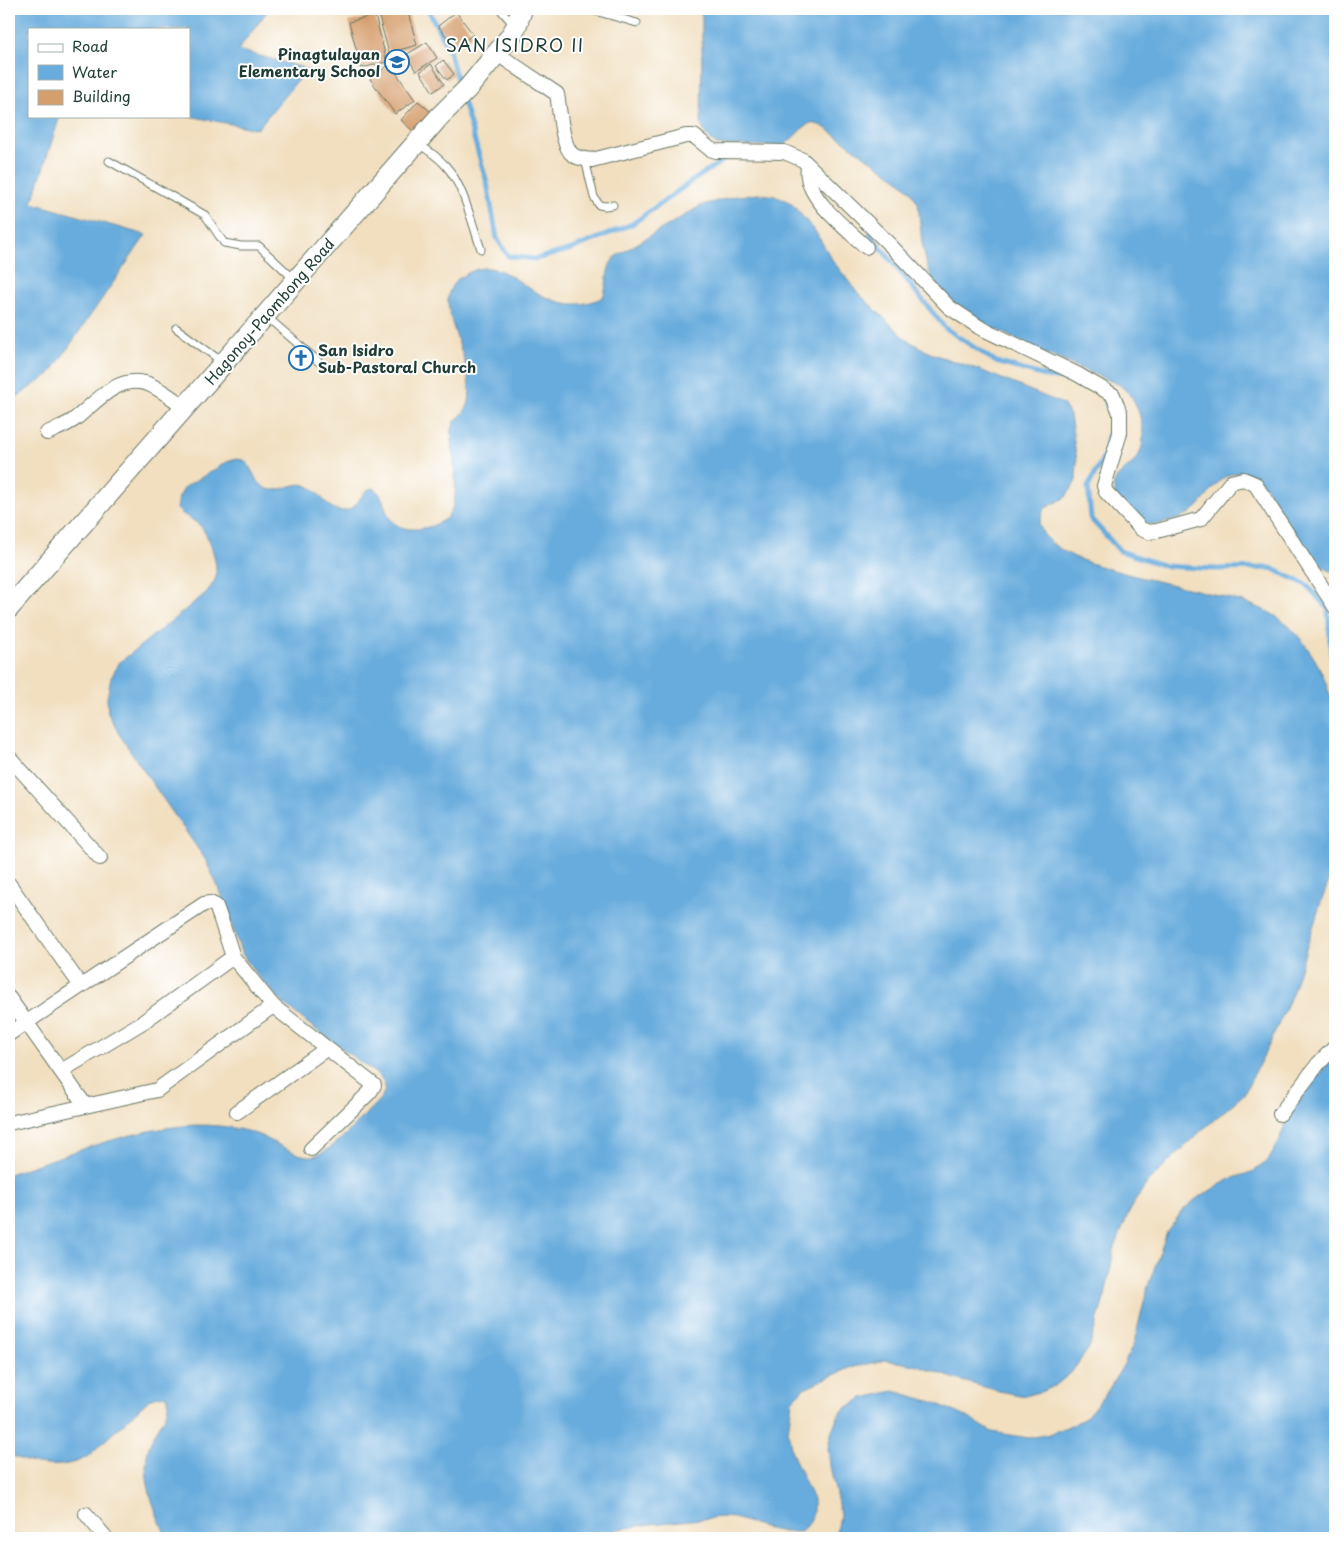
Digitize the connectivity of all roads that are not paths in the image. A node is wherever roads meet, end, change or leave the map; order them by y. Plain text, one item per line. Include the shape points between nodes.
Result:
1 (500, 9) edge
2 (588, 9) edge
3 (519, 18) edge
4 (636, 23) dead end
5 (496, 53) junction
6 (416, 143) junction
7 (585, 159) junction
8 (109, 161) dead end
9 (808, 171) junction
10 (613, 205) dead end
11 (866, 248) dead end
12 (481, 250) dead end
13 (295, 280) junction
14 (265, 315) junction
15 (176, 328) dead end
16 (319, 362) dead end
17 (224, 363) junction
18 (185, 407) junction
19 (47, 433) dead end
20 (1335, 607) edge
21 (9, 608) edge
22 (9, 756) edge
23 (100, 858) dead end
24 (9, 884) edge
25 (233, 957) junction
26 (81, 986) junction
27 (9, 998) edge
28 (273, 1006) junction
29 (26, 1022) junction
30 (9, 1034) edge
31 (1335, 1047) edge
32 (326, 1049) junction
33 (61, 1071) junction
34 (85, 1105) junction
35 (236, 1112) dead end
36 (1280, 1114) dead end
37 (9, 1123) edge
38 (311, 1148) dead end
39 (86, 1514) dead end
40 (106, 1538) edge

1 - 3 lane
2 - 4 lane
3 - 5 main road, Hagonoy-Paombong Road via 510,37
5 - 6 main road, Hagonoy-Paombong Road
5 - 7 street via 557,94 565,140 572,154
6 - 12 lane via 447,166 461,190
6 - 13 main road, Hagonoy-Paombong Road
7 - 9 street via 694,136 716,151 784,152 803,160
7 - 10 lane via 594,197 599,205
8 - 13 lane via 205,215 224,243 259,246
9 - 11 street via 812,190 821,203
9 - 20 street via 890,245 949,308 979,327 1078,374 1113,395 1120,413 1120,433 1104,486 1141,529 1148,532 1201,519 1231,482 1244,479 1255,484
13 - 14 main road, Hagonoy-Paombong Road
14 - 16 lane
14 - 17 main road, Hagonoy-Paombong Road
15 - 17 lane
17 - 18 main road, Hagonoy-Paombong Road
18 - 19 street via 147,383 125,383 104,394 73,420
18 - 21 main road, Hagonoy-Paombong Road
22 - 23 street
24 - 26 street
25 - 26 street via 216,906 204,904
25 - 28 street
25 - 33 street via 142,1022
26 - 29 street
27 - 29 street
28 - 32 street
28 - 34 street via 157,1090
29 - 30 street
29 - 33 street
31 - 36 street
32 - 35 street
32 - 38 street via 374,1085
33 - 34 street
34 - 37 street
39 - 40 street

